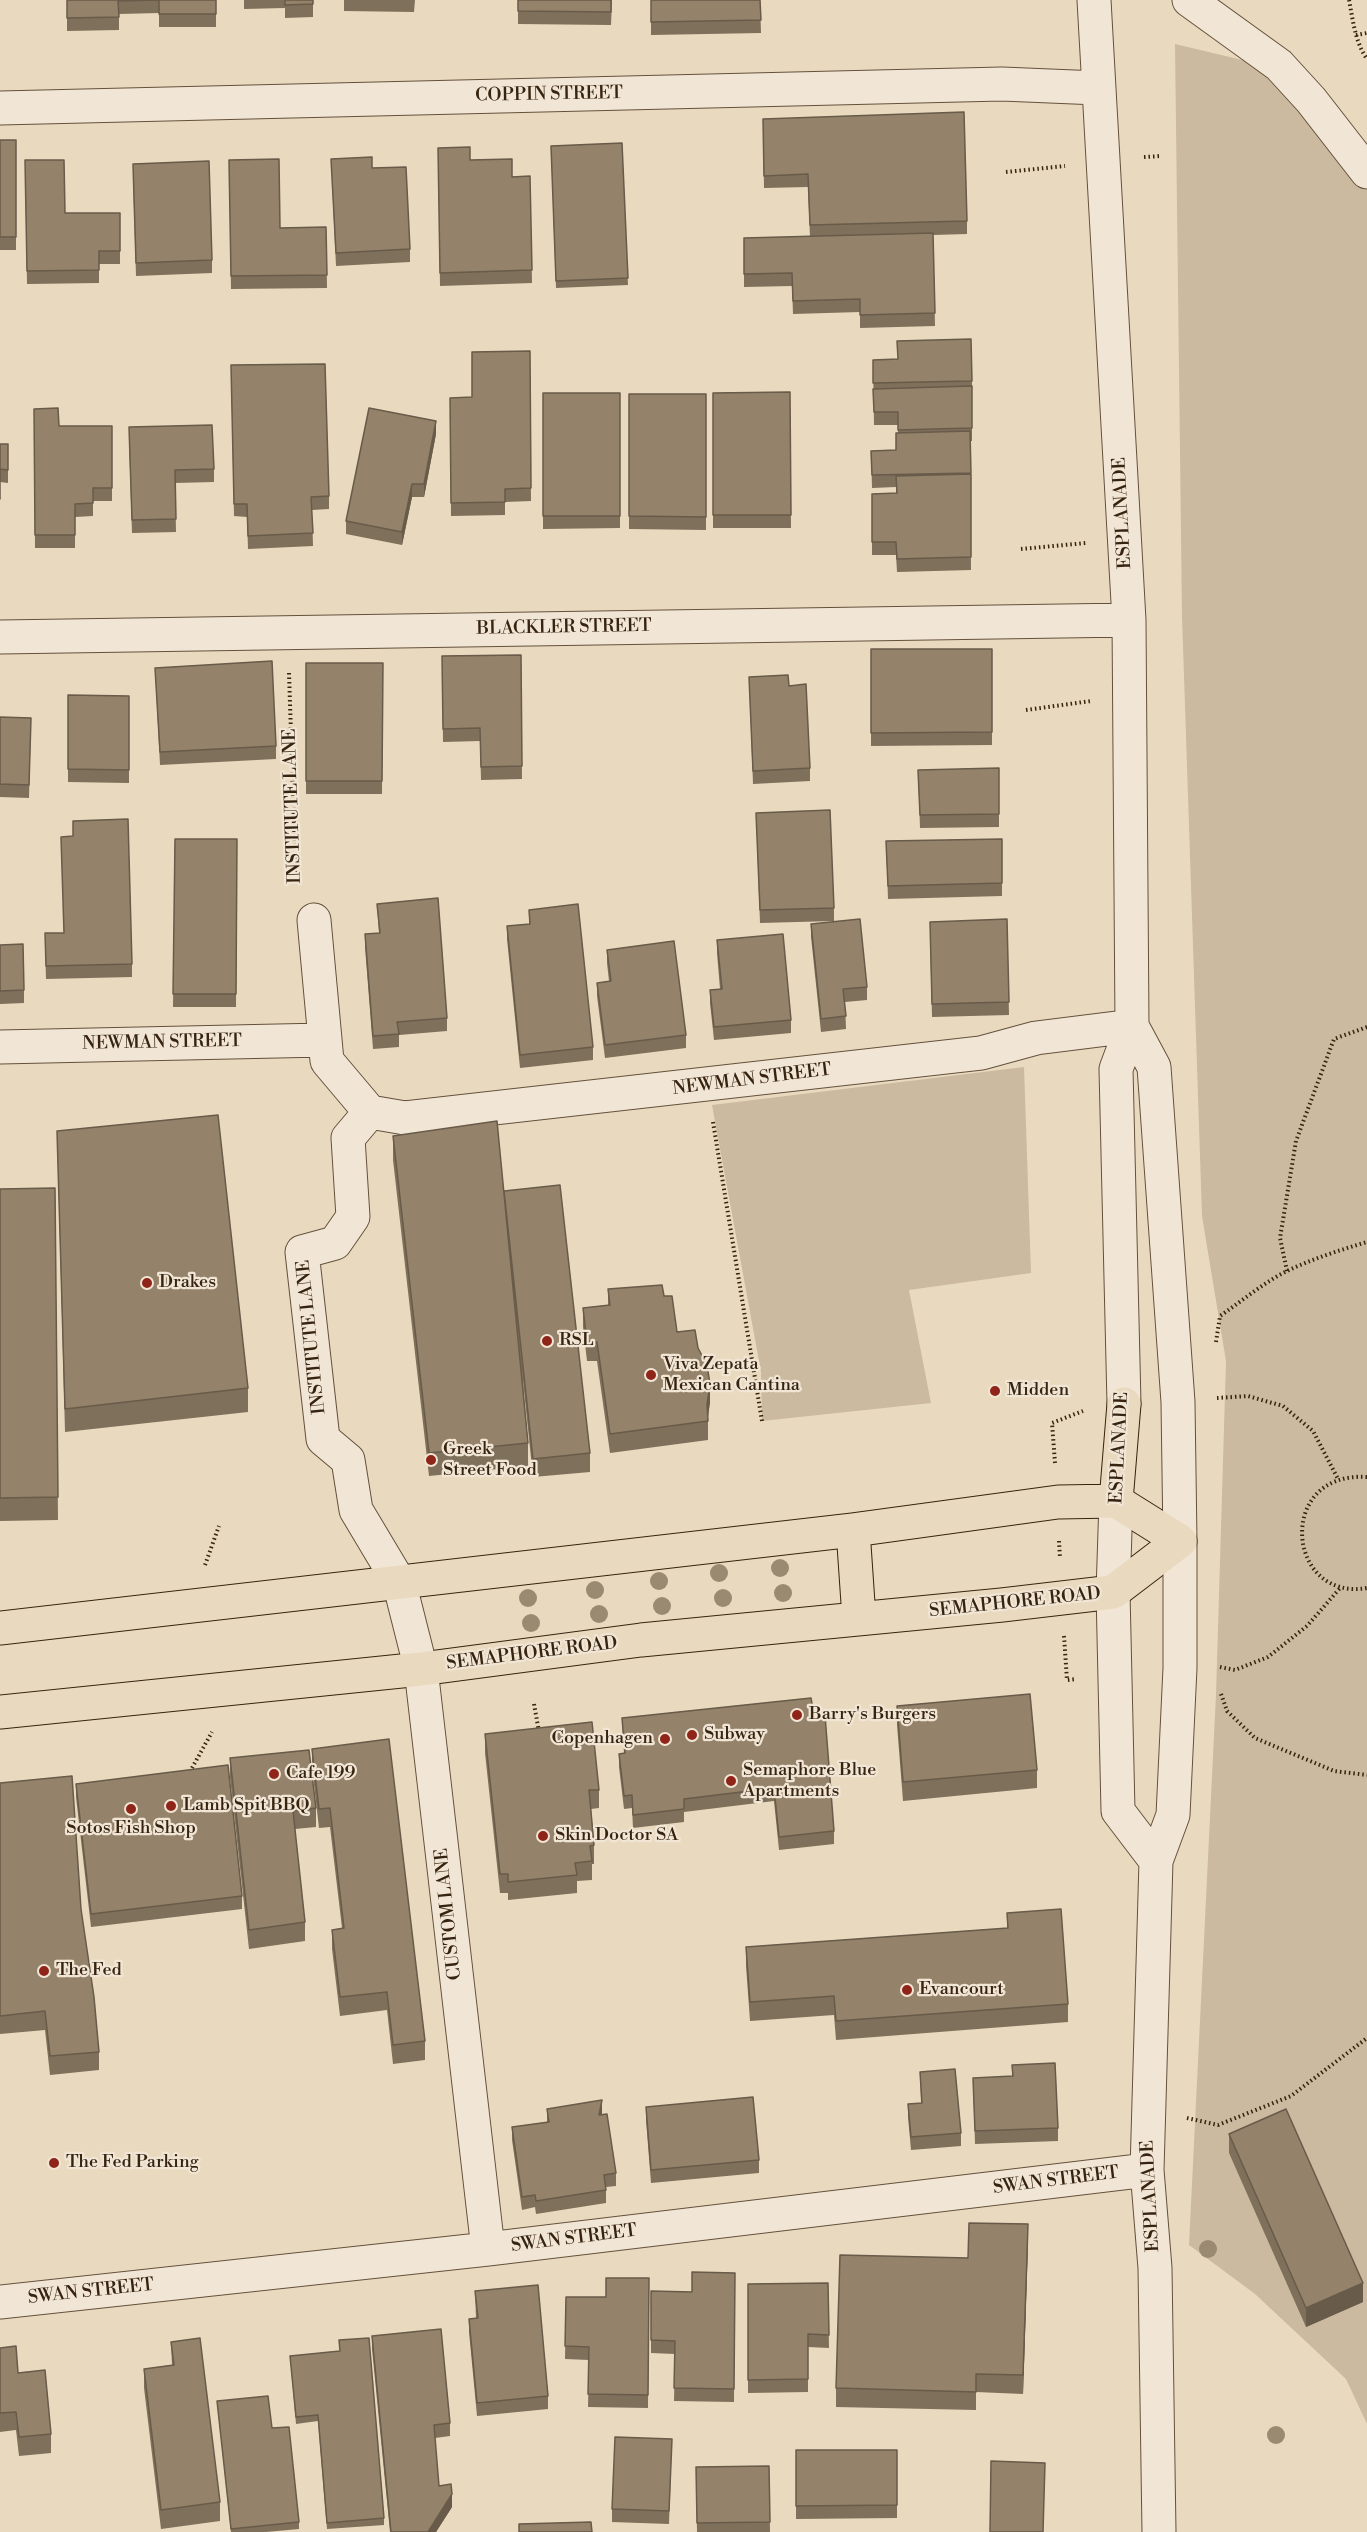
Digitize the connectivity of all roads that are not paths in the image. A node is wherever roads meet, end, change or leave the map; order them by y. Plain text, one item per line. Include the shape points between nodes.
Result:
1 (1094, 0) edge
2 (1189, 0) edge
3 (1098, 88) junction
4 (0, 108) edge
5 (1367, 172) edge
6 (1129, 620) junction
7 (0, 637) edge
8 (314, 920) road end
9 (1132, 1026) junction
10 (324, 1040) junction
11 (0, 1047) edge
12 (370, 1112) junction
13 (1124, 1404) joint
14 (1116, 1502) junction
15 (852, 1530) junction
16 (1180, 1541) junction
17 (399, 1582) junction
18 (1113, 1592) junction
19 (860, 1618) junction
20 (0, 1628) edge
21 (421, 1669) junction
22 (0, 1712) edge
23 (1156, 1861) junction
24 (1147, 2170) junction
25 (488, 2249) junction
26 (0, 2302) edge
27 (1159, 2532) edge

1 - 3 street, ESPLANADE
2 - 5 street via 1279,65
3 - 4 street, COPPIN STREET via 1002,84
3 - 6 street, ESPLANADE
6 - 7 street, BLACKLER STREET
6 - 9 street, ESPLANADE
8 - 10 street
9 - 12 street, NEWMAN STREET via 1036,1038 981,1053 707,1085 405,1118
9 - 13 street, ESPLANADE via 1116,1069
9 - 16 street, ESPLANADE via 1154,1067 1178,1402
10 - 11 street, NEWMAN STREET
10 - 12 street via 327,1061
12 - 17 street, INSTITUTE LANE via 348,1138 353,1218 335,1244 302,1252 323,1439 348,1460 356,1510
13 - 14 main road, ESPLANADE
14 - 15 main road via 1058,1502
14 - 16 main road
14 - 18 street, ESPLANADE
15 - 17 main road
15 - 19 main road
16 - 18 main road, SEMAPHORE ROAD
16 - 23 street, ESPLANADE via 1180,1668 1173,1815
17 - 20 main road
17 - 21 street, CUSTOM LANE
18 - 19 main road, SEMAPHORE ROAD
18 - 23 street, ESPLANADE via 1118,1811
19 - 21 main road, SEMAPHORE ROAD via 641,1640
21 - 22 main road, SEMAPHORE ROAD
21 - 25 street, CUSTOM LANE
23 - 24 street, ESPLANADE
24 - 25 street, SWAN STREET
24 - 27 street, ESPLANADE via 1155,2268
25 - 26 street, SWAN STREET

